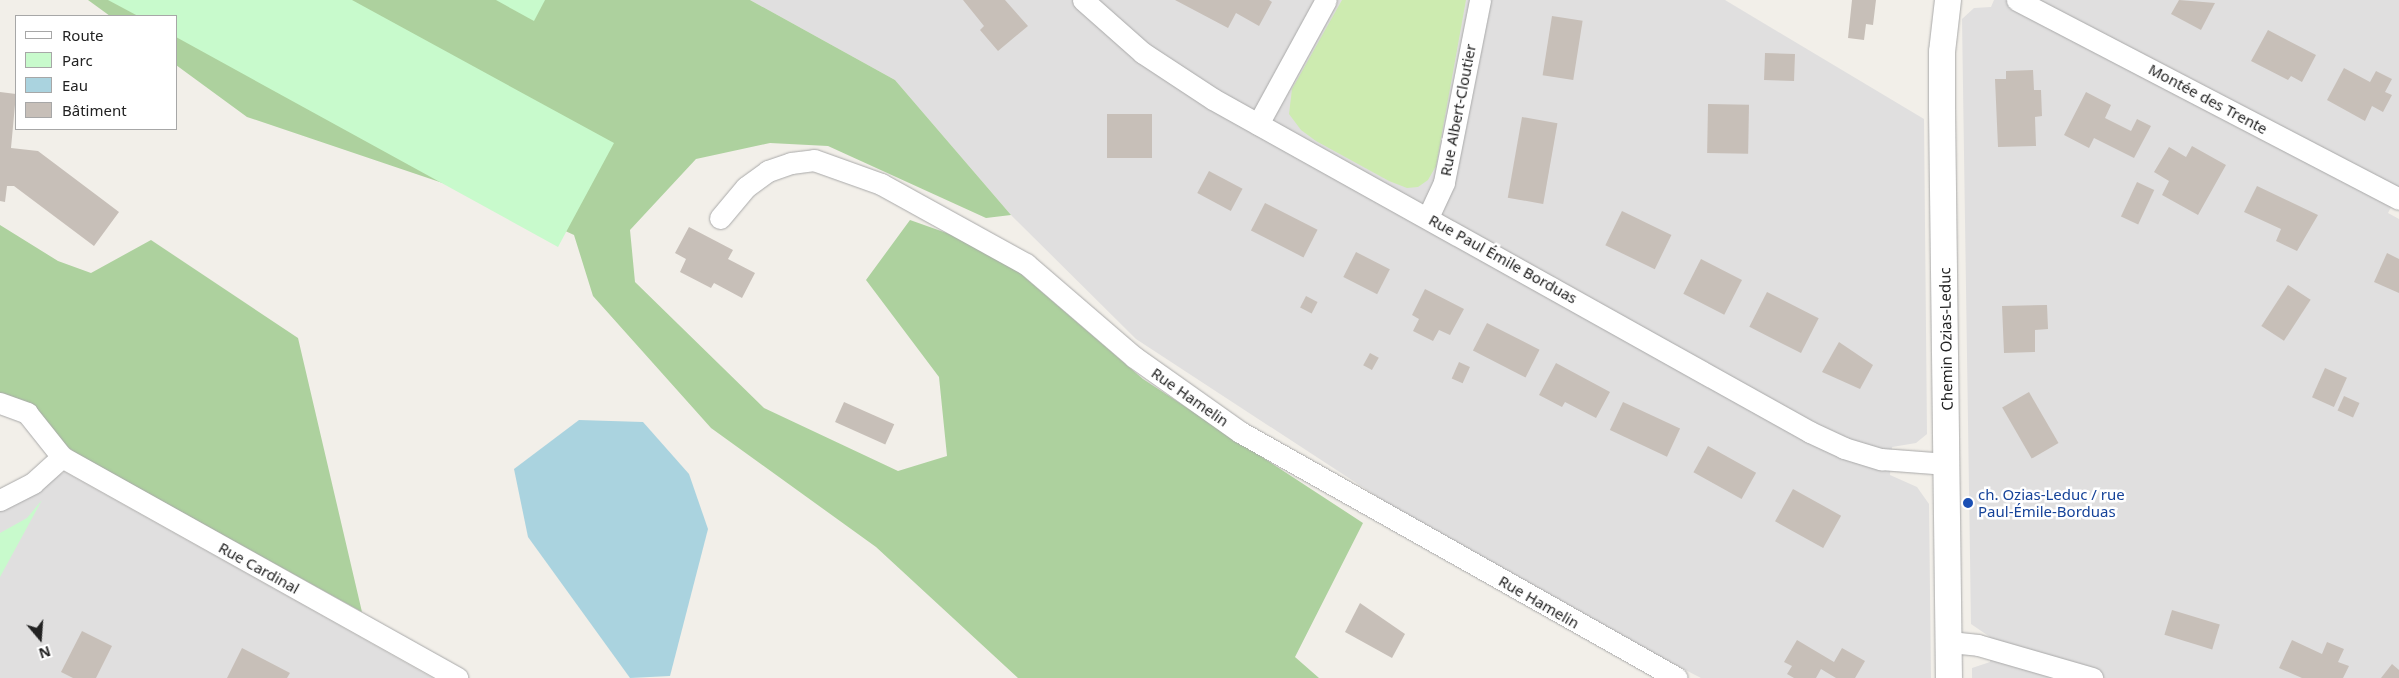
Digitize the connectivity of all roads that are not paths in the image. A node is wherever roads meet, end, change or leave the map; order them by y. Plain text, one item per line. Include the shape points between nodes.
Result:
1 (1083, 0) edge
2 (1326, 0) edge
3 (1480, 0) edge
4 (1948, 0) edge
5 (2017, 0) edge
6 (1258, 124) junction
7 (2399, 199) edge
8 (1428, 217) junction
9 (720, 218) dead end
10 (0, 402) edge
11 (62, 457) junction
12 (1947, 464) junction
13 (0, 500) edge
14 (1950, 642) junction
15 (457, 678) edge
16 (1677, 678) edge
17 (1950, 678) edge
18 (2092, 678) edge

1 - 6 street, Rue Paul Émile Borduas via 1143,53
2 - 6 street
3 - 8 street, Rue Albert-Cloutier via 1444,182
4 - 12 street, Chemin Ozias-Leduc via 1942,52
5 - 7 street, Montée des Trente
6 - 8 street, Rue Paul Émile Borduas
8 - 12 street, Rue Paul Émile Borduas via 1829,442 1899,462
9 - 16 street, Rue Hamelin via 746,187 768,171 791,162 814,160 881,184 1026,264 1134,357 1240,432
10 - 11 street, Rue Cardinal via 27,412
11 - 13 street via 33,482
11 - 15 street, Rue Cardinal
12 - 14 street, Chemin Ozias-Leduc
14 - 17 street, Chemin Ozias-Leduc
14 - 18 street via 1978,645

